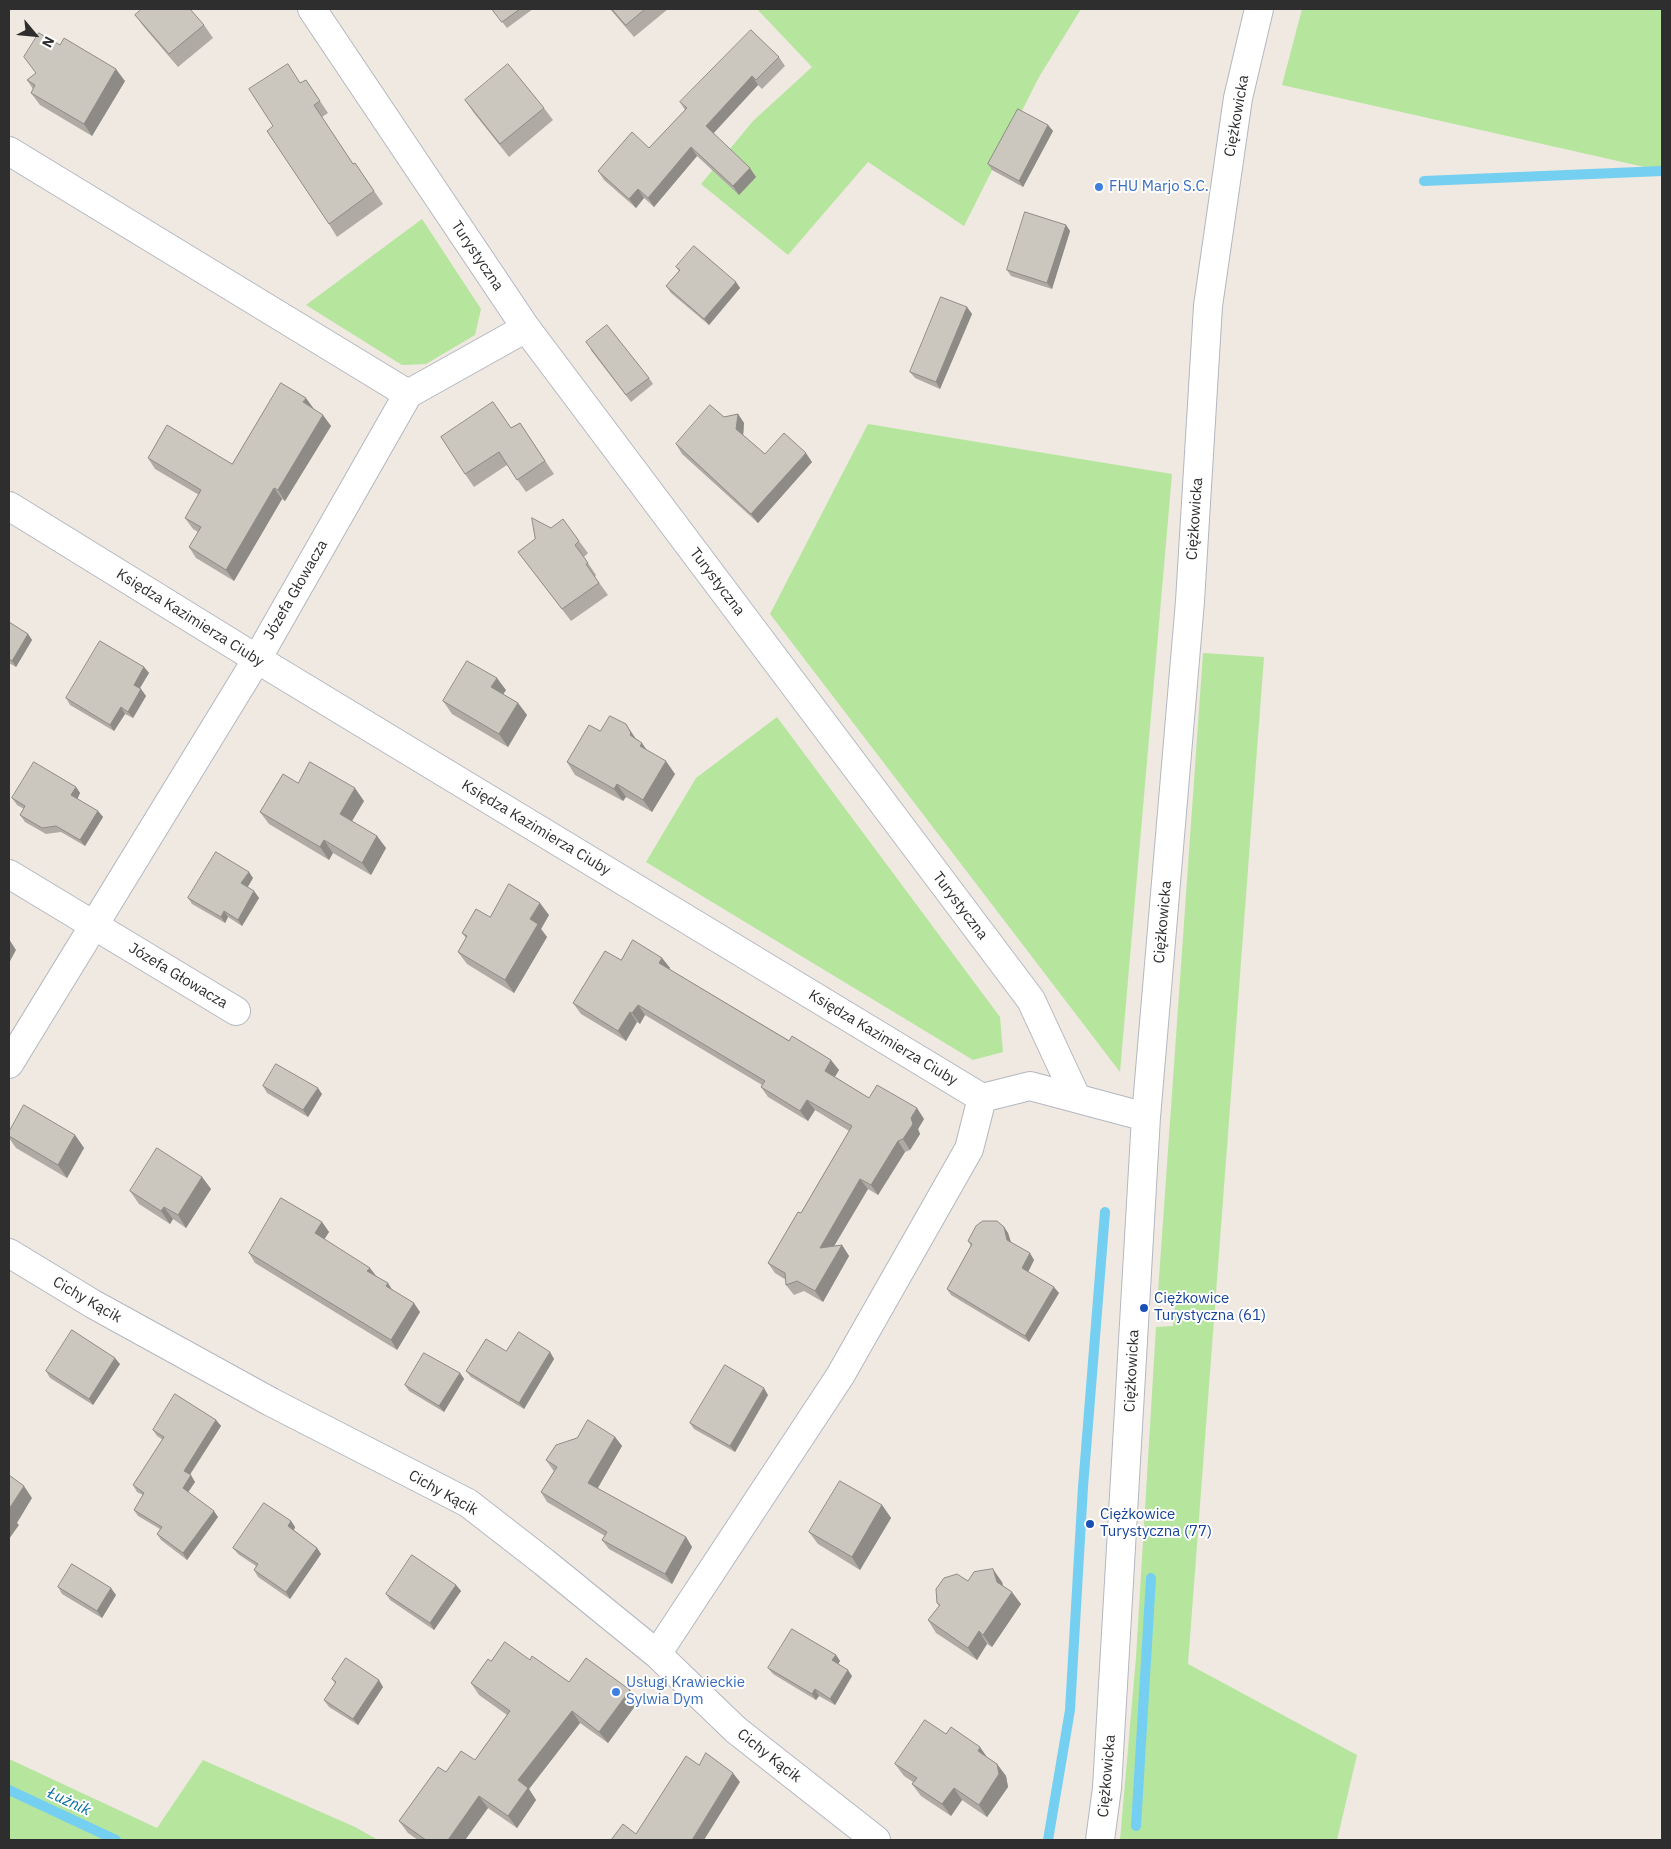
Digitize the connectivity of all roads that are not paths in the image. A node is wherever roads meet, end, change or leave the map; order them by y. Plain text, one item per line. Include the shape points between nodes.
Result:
1 (312, 9) edge
2 (1259, 9) edge
3 (9, 151) edge
4 (526, 328) junction
5 (408, 394) junction
6 (9, 506) edge
7 (257, 659) junction
8 (9, 874) edge
9 (94, 925) junction
10 (236, 1011) dead end
11 (9, 1064) edge
12 (1076, 1097) junction
13 (982, 1098) junction
14 (1146, 1117) junction
15 (9, 1253) edge
16 (657, 1654) junction
17 (876, 1840) edge
18 (1100, 1840) edge

1 - 4 street, Turystyczna
2 - 14 street, Ciężkowicka via 1238,98 1208,306 1189,611
3 - 5 street
4 - 5 street
4 - 12 street, Turystyczna via 1031,1000
5 - 7 street, Józefa Głowacza
6 - 7 street, Księdza Kazimierza Ciuby
7 - 9 street, Józefa Głowacza
7 - 13 street, Księdza Kazimierza Ciuby
8 - 9 street, Józefa Głowacza
9 - 10 street, Józefa Głowacza
9 - 11 street, Józefa Głowacza
12 - 13 street via 1030,1086
12 - 14 street
13 - 16 street via 969,1150 840,1376
14 - 18 street, Ciężkowicka via 1108,1788
15 - 16 street, Cichy Kącik via 93,1304 271,1402 468,1503
16 - 17 street, Cichy Kącik via 736,1730

